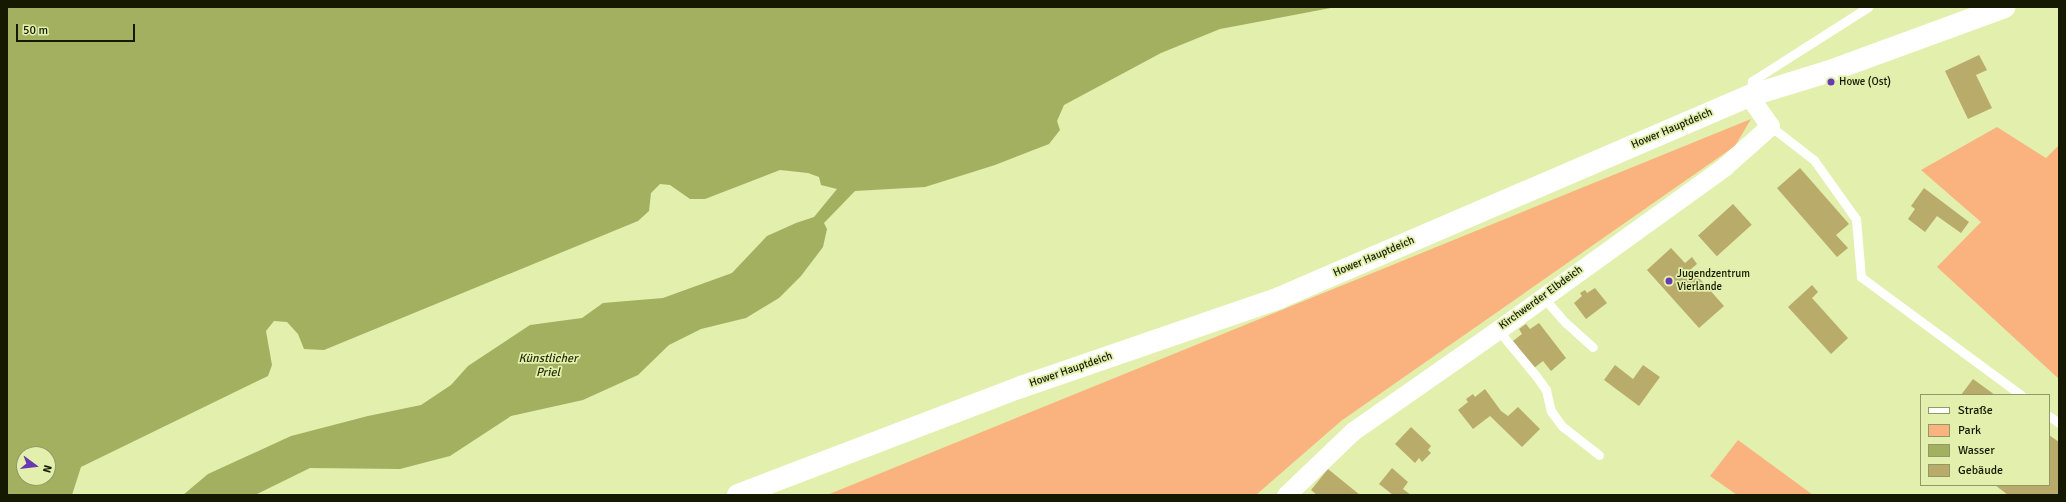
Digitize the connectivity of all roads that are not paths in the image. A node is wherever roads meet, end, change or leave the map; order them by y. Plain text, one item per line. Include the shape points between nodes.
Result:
1 (1868, 7) edge
2 (2005, 7) edge
3 (1749, 96) junction
4 (1770, 126) junction
5 (1543, 297) junction
6 (1498, 330) junction
7 (1593, 347) dead end
8 (2020, 394) edge
9 (2050, 417) edge
10 (2059, 423) edge
11 (1599, 455) dead end
12 (738, 495) edge
13 (1286, 495) edge

1 - 3 lane via 1752,81
2 - 3 street, Hower Hauptdeich via 1827,72
3 - 4 street
3 - 12 street, Hower Hauptdeich via 1279,298 1022,387
4 - 5 street, Kirchwerder Elbdeich via 1725,166
4 - 8 lane via 1814,160 1856,219 1861,277
5 - 6 street, Kirchwerder Elbdeich
5 - 7 lane via 1566,323
6 - 11 lane via 1546,390 1551,411 1562,426
6 - 13 street, Kirchwerder Elbdeich via 1353,431
9 - 10 lane

